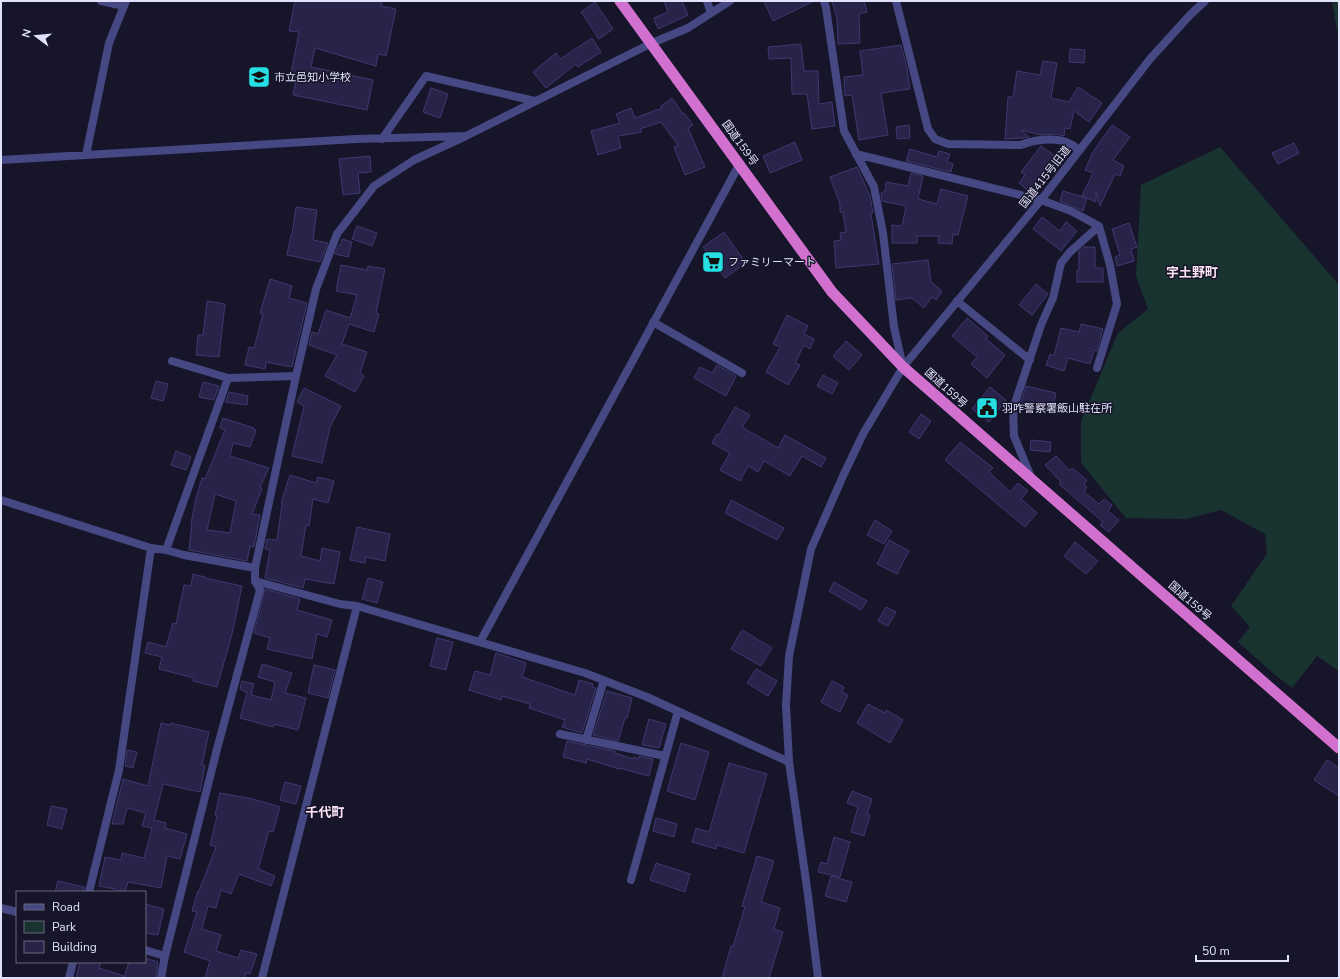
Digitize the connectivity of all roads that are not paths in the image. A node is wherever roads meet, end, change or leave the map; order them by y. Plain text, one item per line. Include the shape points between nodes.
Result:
1 (101, 1) edge
2 (620, 1) edge
3 (707, 1) edge
4 (730, 1) edge
5 (824, 1) edge
6 (896, 1) edge
7 (1205, 1) edge
8 (125, 4) edge
9 (711, 13) junction
10 (652, 44) junction
11 (535, 101) junction
12 (466, 136) junction
13 (382, 139) junction
14 (1080, 150) junction
15 (856, 154) junction
16 (86, 155) junction
17 (1, 160) edge
18 (740, 165) junction
19 (1041, 200) junction
20 (1099, 226) junction
21 (957, 301) junction
22 (653, 322) junction
23 (1030, 360) junction
24 (172, 361) dead end
25 (903, 367) junction
26 (1097, 368) dead end
27 (742, 373) dead end
28 (296, 376) junction
29 (228, 378) junction
30 (1033, 482) junction
31 (1, 500) edge
32 (151, 548) junction
33 (166, 550) junction
34 (255, 568) junction
35 (255, 581) junction
36 (357, 606) junction
37 (480, 642) junction
38 (604, 680) junction
39 (678, 711) junction
40 (560, 734) dead end
41 (586, 740) junction
42 (1339, 748) edge
43 (665, 756) junction
44 (789, 762) junction
45 (631, 880) dead end
46 (89, 891) edge
47 (1, 908) edge
48 (16, 912) edge
49 (146, 950) edge
50 (165, 956) junction
51 (73, 963) edge
52 (69, 978) edge
53 (161, 978) edge
54 (262, 978) edge
55 (818, 978) edge

1 - 8 street
2 - 10 highway, 国道159号
3 - 9 street
4 - 9 street
5 - 15 street via 844,131
6 - 14 street via 928,129 934,139 948,144 1007,145 1021,145 1029,141 1065,141
7 - 14 street, 国道415号旧道 via 1150,59
8 - 16 street via 109,43
9 - 10 street via 688,28
10 - 11 street
10 - 18 highway, 国道159号
11 - 12 street
11 - 13 street via 426,76
12 - 13 street
12 - 28 street via 414,160 374,186 337,234 316,289
13 - 16 street
14 - 19 street, 国道415号旧道
15 - 19 street
15 - 25 street via 874,187 883,233 894,327
16 - 17 street
18 - 22 street
18 - 25 highway, 国道159号 via 832,292
19 - 20 street via 1071,211
19 - 21 street, 国道415号旧道
20 - 23 street via 1061,263 1052,298
20 - 26 street via 1117,304
21 - 23 street
21 - 25 street, 国道415号旧道
22 - 27 street
22 - 37 street
23 - 30 street via 1013,409 1014,436
24 - 29 street
25 - 30 highway, 国道159号
25 - 44 street, 国道415号旧道 via 863,434 811,549 789,656 786,704
28 - 29 street
28 - 34 street
29 - 33 street
30 - 42 highway, 国道159号
31 - 32 street
32 - 33 street
32 - 46 street via 119,770
33 - 34 street
34 - 35 street
35 - 36 street via 340,604
35 - 50 street via 260,590
36 - 37 street
36 - 54 street
37 - 38 street
38 - 39 street
38 - 41 street
39 - 43 street
39 - 44 street
40 - 41 street
41 - 43 street
43 - 45 street
44 - 55 street, 国道415号旧道
47 - 48 street
49 - 50 street
50 - 53 street
51 - 52 street

